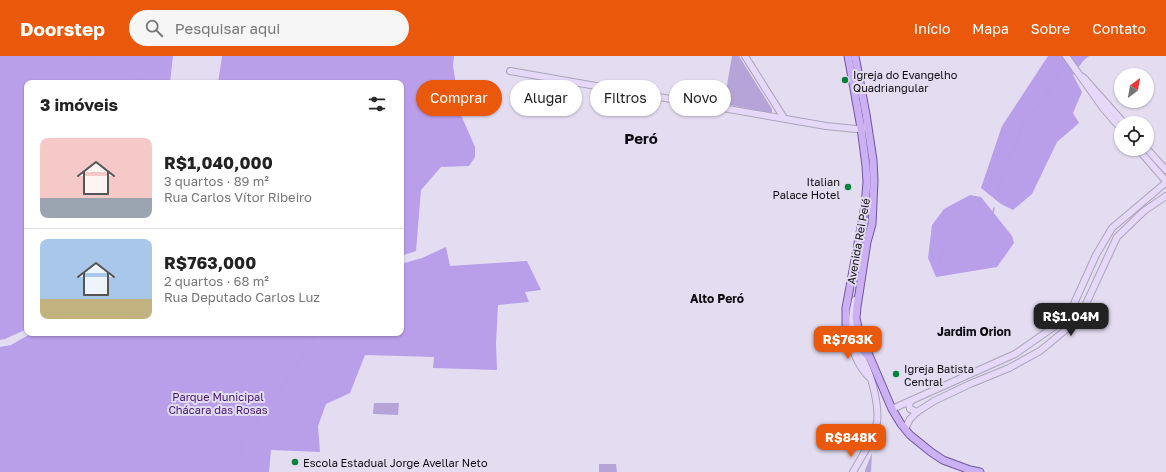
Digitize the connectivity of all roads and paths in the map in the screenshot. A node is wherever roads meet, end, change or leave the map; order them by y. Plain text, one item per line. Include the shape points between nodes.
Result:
1 (745, 56) edge
2 (848, 56) edge
3 (855, 56) edge
4 (1066, 56) edge
5 (510, 71) dead end
6 (1079, 74) junction
7 (1118, 116) edge
8 (784, 118) junction
9 (1114, 121) edge
10 (864, 128) junction
11 (1144, 156) edge
12 (1153, 156) edge
13 (1166, 170) edge
14 (1164, 181) edge
15 (1166, 195) edge
16 (860, 283) junction
17 (846, 331) junction
18 (855, 342) junction
19 (874, 365) junction
20 (870, 378) junction
21 (911, 400) junction
22 (892, 408) junction
23 (917, 412) junction
24 (905, 429) junction
25 (853, 472) edge
26 (980, 472) edge

1 - 8 street
2 - 10 main road, Avenida Rei Pelé
3 - 10 main road, Avenida Rei Pelé
4 - 6 street
5 - 8 street
6 - 7 street
6 - 9 street
8 - 10 street via 826,126
10 - 16 main road, Avenida Rei Pelé via 873,160 874,181 872,224
10 - 17 main road, Avenida Rei Pelé via 866,199 846,308
11 - 14 street
12 - 13 street
14 - 15 street
14 - 21 street via 1112,228 1096,255 1072,308 1055,326 1015,354
15 - 23 street via 1144,211 1117,237 1079,319 1040,351 1009,368 934,401
16 - 18 street via 852,314
16 - 19 main road, Avenida Rei Pelé via 856,318 859,332
17 - 18 main road
17 - 20 street via 859,363
18 - 19 main road
18 - 20 street
19 - 22 main road, Avenida Rei Pelé
20 - 25 street via 878,410 877,424
21 - 22 street
21 - 23 street via 910,409
22 - 24 main road, Avenida Rei Pelé
23 - 24 street via 911,416
24 - 26 main road, Avenida Rei Pelé via 925,448 943,460

